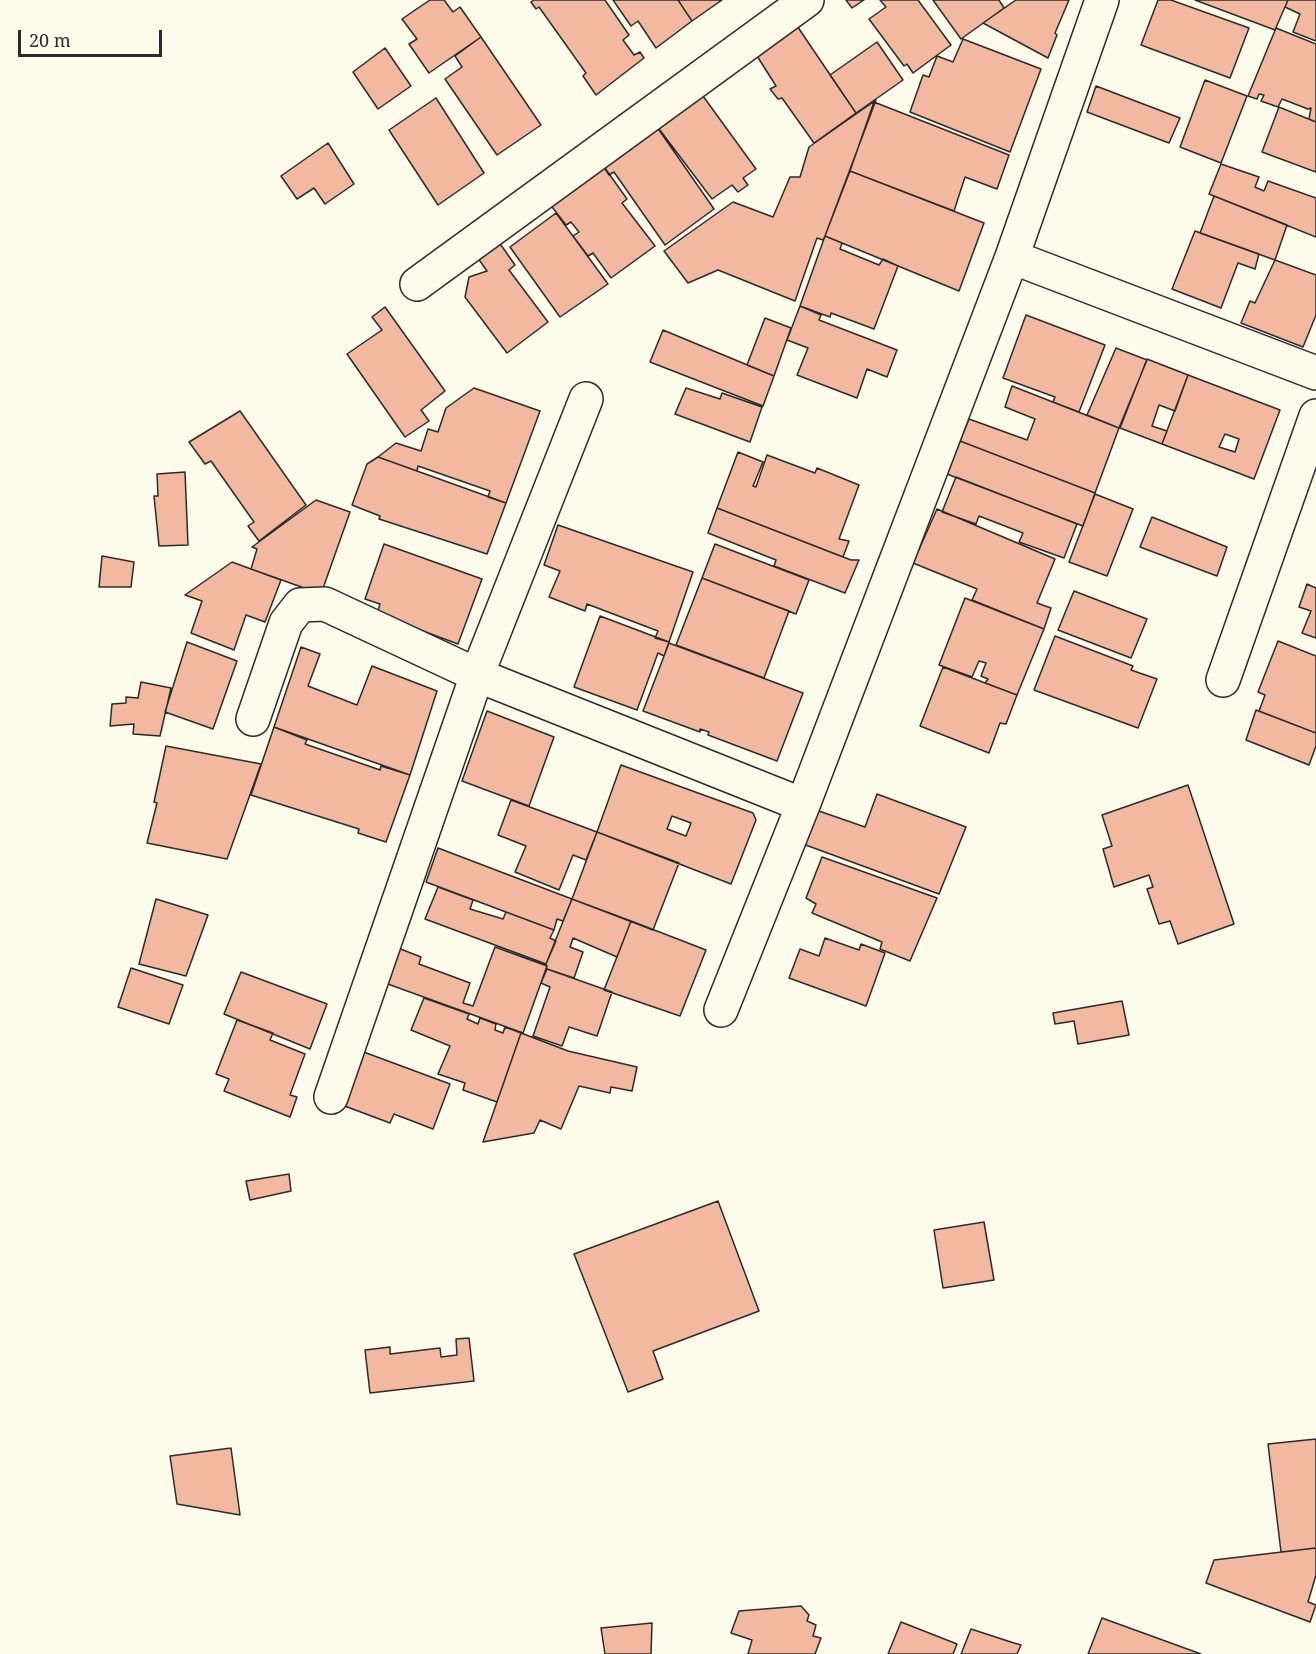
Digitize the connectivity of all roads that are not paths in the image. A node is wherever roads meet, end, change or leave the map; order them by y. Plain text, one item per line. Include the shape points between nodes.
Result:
1 (807, 0) edge
2 (1102, 0) edge
3 (1012, 257) junction
4 (417, 284) dead end
5 (1316, 373) edge
6 (586, 399) dead end
7 (1316, 416) edge
8 (477, 675) junction
9 (1223, 680) dead end
10 (253, 718) dead end
11 (803, 805) junction
12 (721, 1010) dead end
13 (331, 1097) dead end

1 - 4 street
2 - 3 street
3 - 5 street
3 - 11 street
6 - 8 street
7 - 9 street
8 - 10 street via 325,604 300,604 286,623
8 - 11 street
8 - 13 street
11 - 12 street

